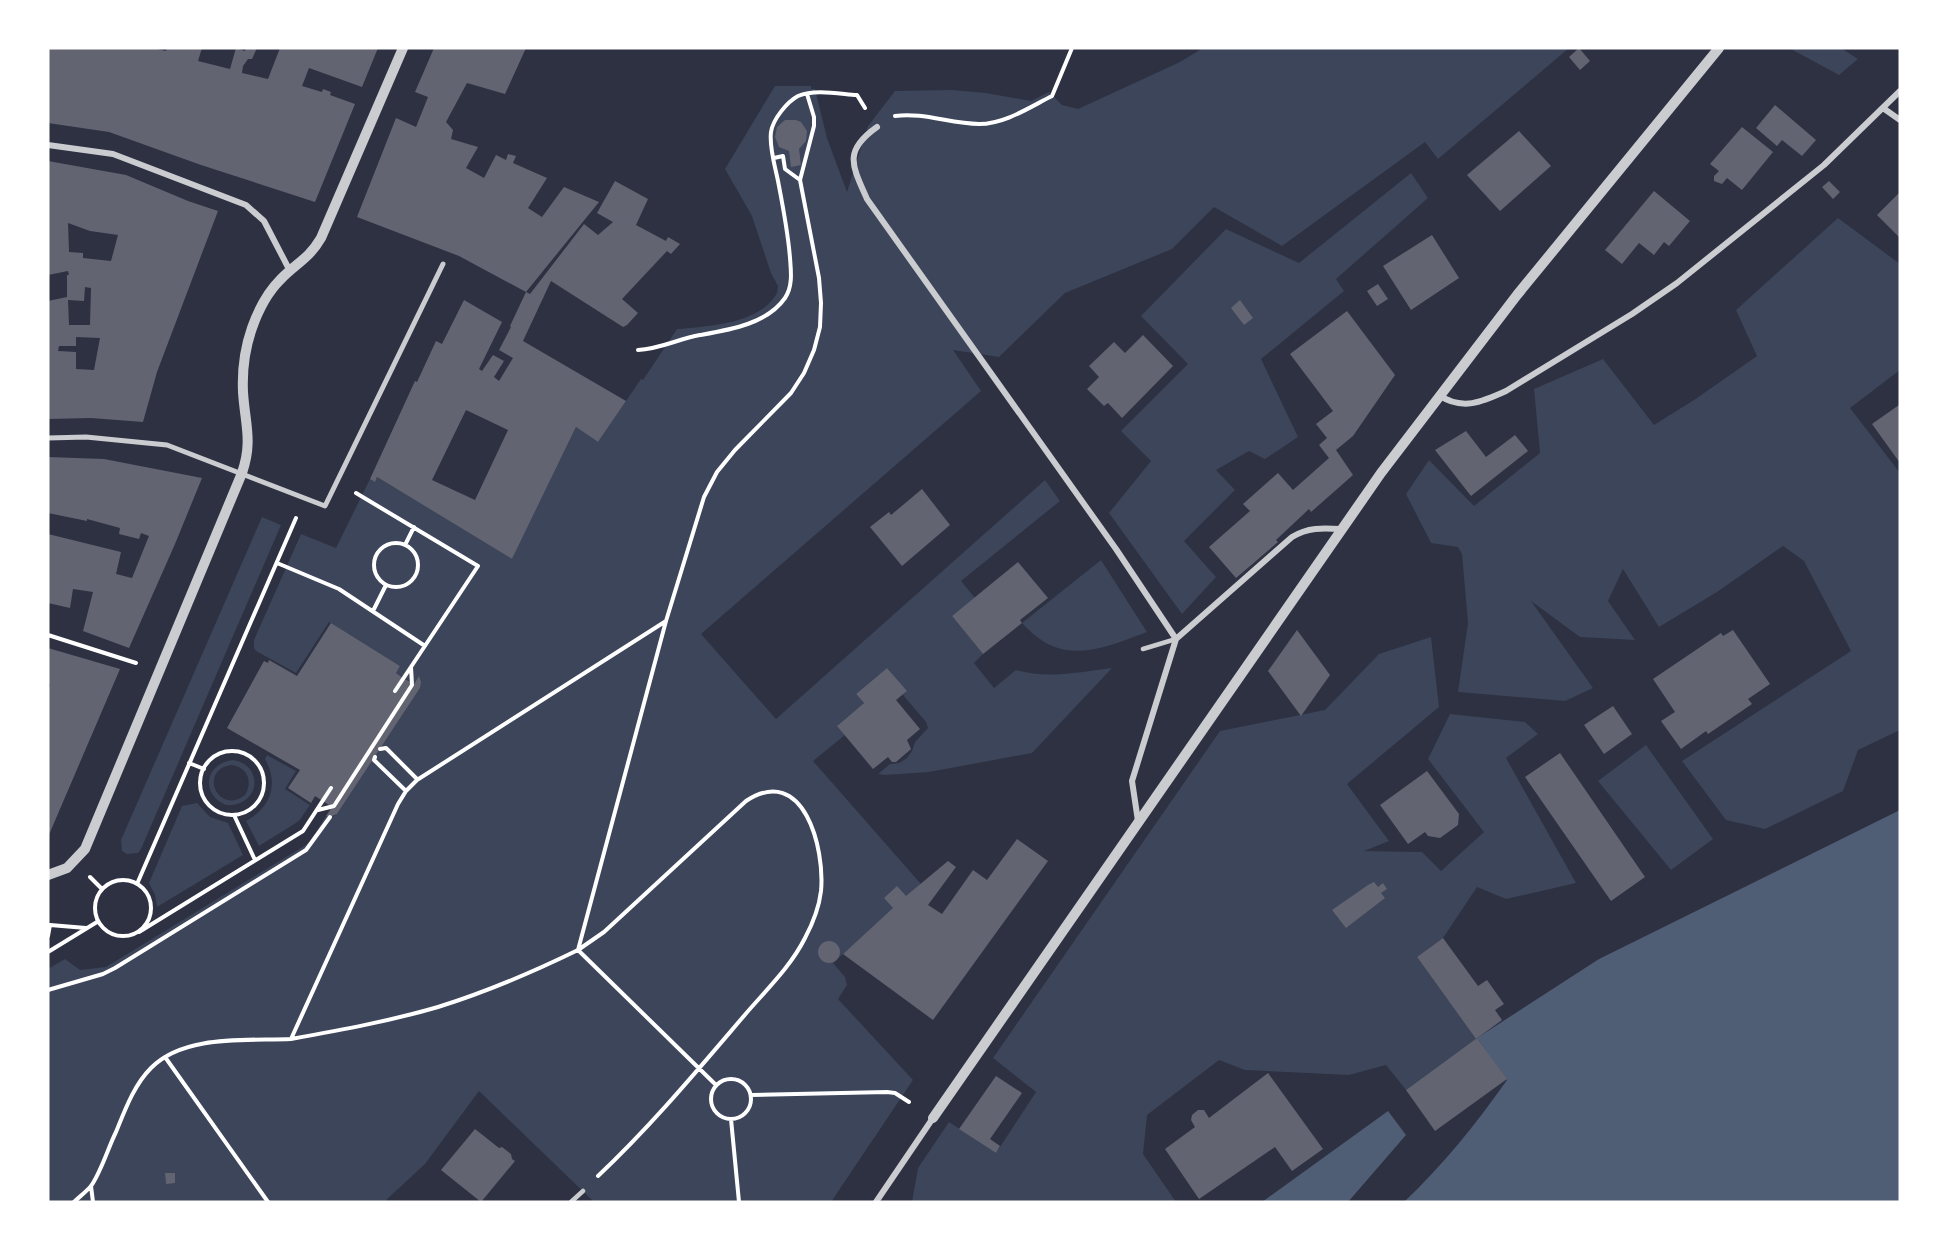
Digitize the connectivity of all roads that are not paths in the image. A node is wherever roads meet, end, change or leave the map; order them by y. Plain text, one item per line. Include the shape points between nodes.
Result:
1 (403, 48) edge
2 (1719, 48) edge
3 (1900, 91) edge
4 (1883, 108) junction
5 (1900, 120) edge
6 (877, 127) road end
7 (48, 145) edge
8 (443, 264) dead end
9 (290, 271) junction
10 (1439, 395) junction
11 (48, 438) edge
12 (242, 473) junction
13 (1341, 529) junction
14 (1176, 639) junction
15 (1143, 649) dead end
16 (1138, 822) junction
17 (48, 875) edge
18 (933, 1118) joint
19 (582, 1191) road end
20 (571, 1202) edge
21 (876, 1202) edge

1 - 9 street via 315,247
2 - 10 street
3 - 4 street
4 - 5 street
4 - 10 street via 1824,165 1720,250 1632,314 1485,401 1454,404
6 - 14 street via 862,137 853,154 867,199
7 - 9 street via 113,154 246,205 264,221
8 - 12 street via 325,506
9 - 12 street via 261,308 247,345 243,390 249,445
10 - 13 street
11 - 12 street via 86,437 167,445
12 - 17 street via 85,849 67,868
13 - 14 street via 1309,529 1292,537
13 - 16 street
14 - 15 lane
14 - 16 street via 1132,781
16 - 18 street
18 - 21 street
19 - 20 lane

